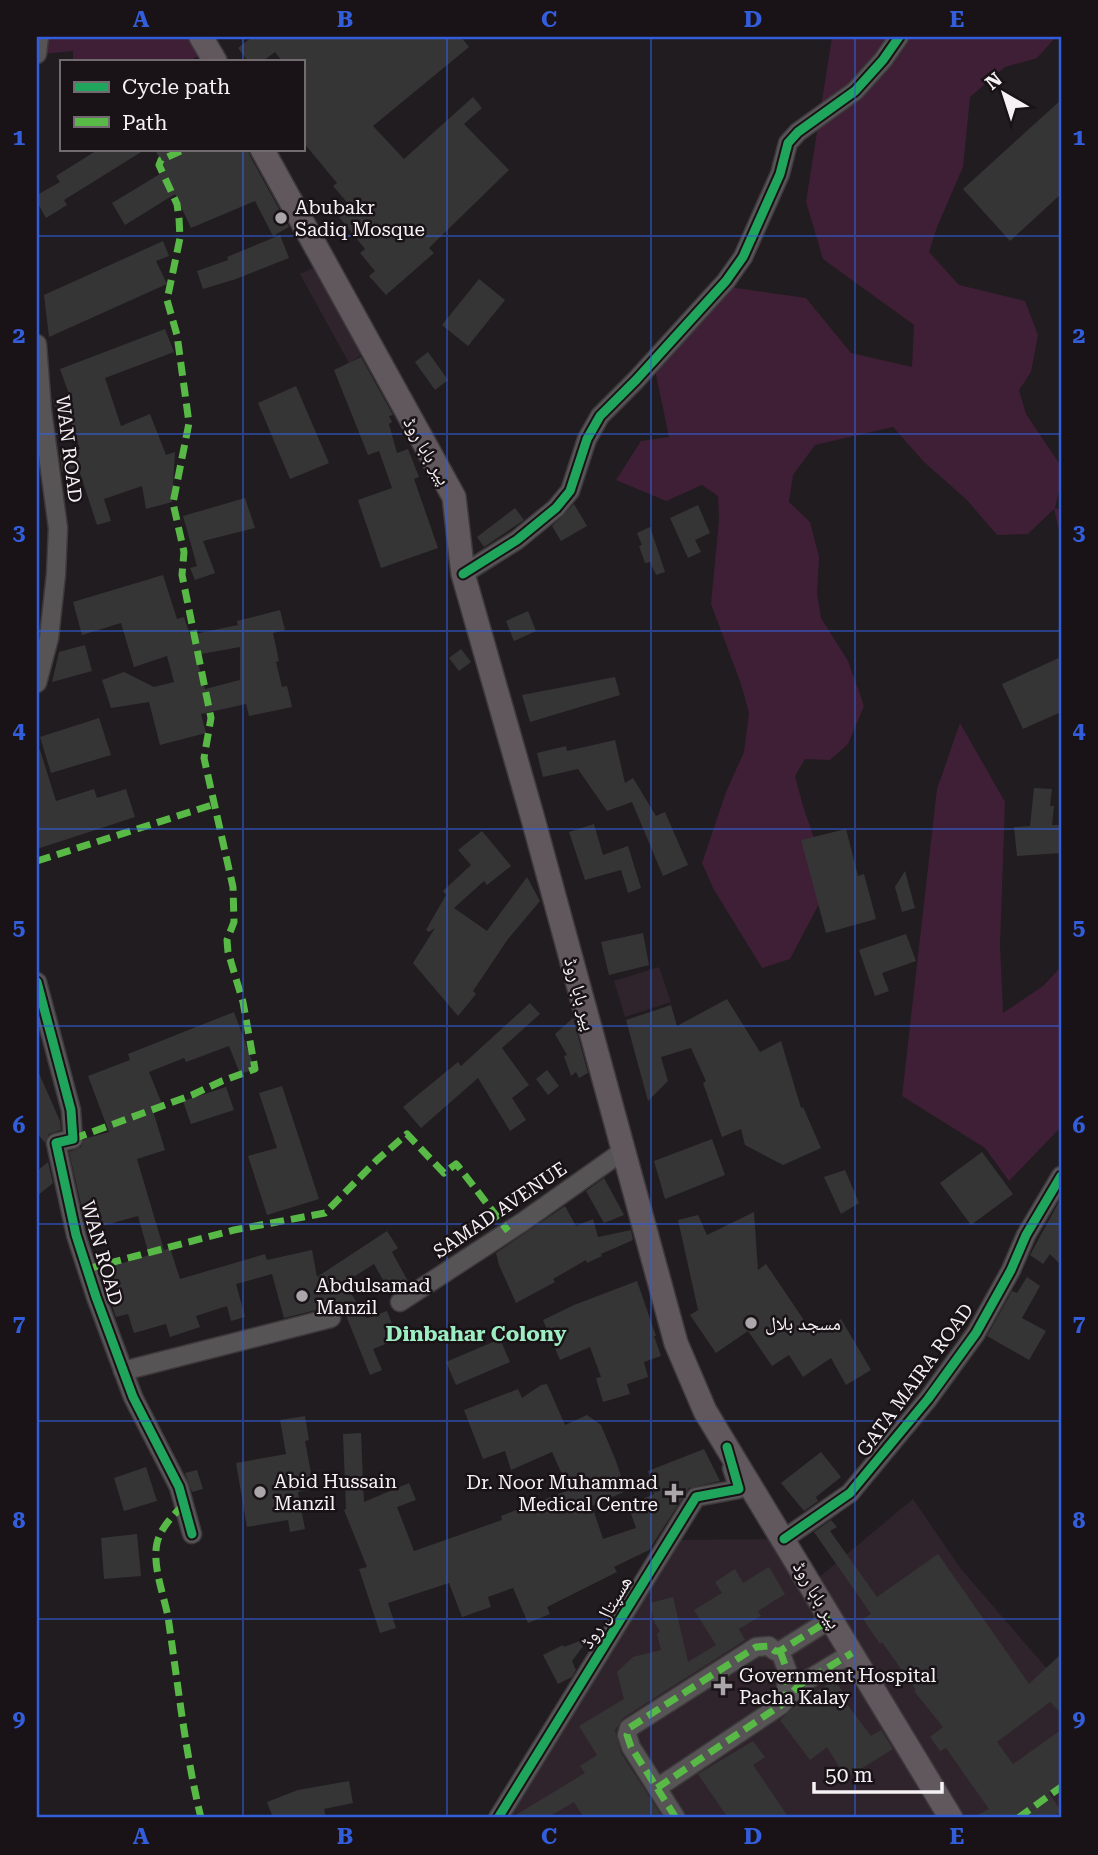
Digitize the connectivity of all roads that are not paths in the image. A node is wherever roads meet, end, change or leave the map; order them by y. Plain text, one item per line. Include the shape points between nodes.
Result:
1 (39, 37) edge
2 (201, 37) edge
3 (899, 37) edge
4 (37, 54) edge
5 (214, 60) edge
6 (263, 150) edge
7 (37, 344) edge
8 (463, 574) junction
9 (37, 683) edge
10 (37, 982) edge
11 (623, 1151) junction
12 (1061, 1176) edge
13 (400, 1302) dead end
14 (331, 1318) dead end
15 (123, 1371) junction
16 (727, 1447) junction
17 (192, 1534) dead end
18 (784, 1539) junction
19 (831, 1619) junction
20 (779, 1651) junction
21 (852, 1653) junction
22 (786, 1699) junction
23 (657, 1787) junction
24 (498, 1818) edge
25 (676, 1818) edge
26 (951, 1818) edge

1 - 4 street
2 - 5 main road
3 - 8 street via 855,91 788,143 780,174 743,257 600,416 587,439 570,491 517,540
6 - 8 main road, پیر بابا روڈ via 454,497
7 - 9 street, WAN ROAD via 58,528 49,638
8 - 11 main road, پیر بابا روڈ
10 - 15 street, WAN ROAD via 71,1110 73,1139 56,1143 76,1235
11 - 13 street, SAMAD AVENUE
11 - 16 main road, پیر بابا روڈ via 676,1343 705,1411
12 - 18 street, GATA MAIRA ROAD via 976,1333 928,1399 850,1493
14 - 15 street
15 - 17 street, WAN ROAD via 179,1487
16 - 18 main road, پیر بابا روڈ
16 - 24 street, ھسپتال روڈ via 739,1489 696,1497
18 - 19 main road, پیر بابا روڈ
19 - 20 street
19 - 21 main road, پیر بابا روڈ
20 - 22 street via 788,1670
20 - 23 street via 756,1647 629,1728 631,1747
21 - 22 street via 799,1685
21 - 26 main road, پیر بابا روڈ
22 - 23 street
23 - 25 street

